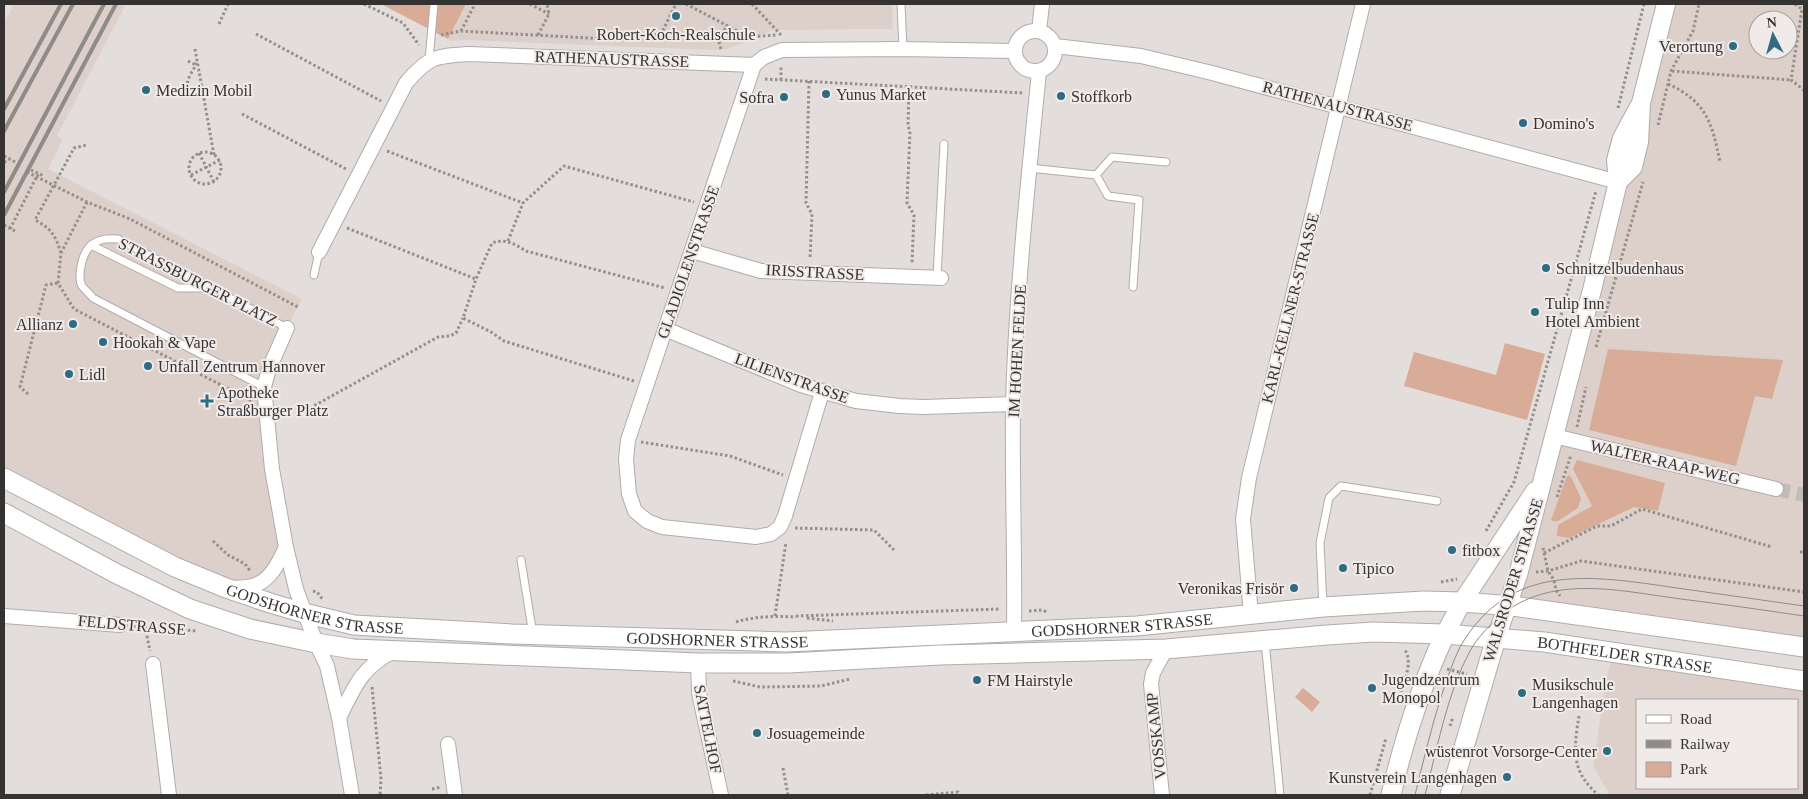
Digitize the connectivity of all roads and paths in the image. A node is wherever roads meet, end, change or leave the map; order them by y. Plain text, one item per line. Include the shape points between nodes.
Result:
1 (364, 4) edge
2 (434, 4) edge
3 (475, 4) edge
4 (530, 4) edge
5 (548, 4) edge
6 (676, 4) edge
7 (686, 4) edge
8 (901, 4) edge
9 (1042, 4) edge
10 (1363, 4) edge
11 (1644, 4) edge
12 (1666, 4) edge
13 (1699, 4) edge
14 (1795, 4) edge
15 (228, 5) edge
16 (549, 14) junction
17 (219, 24) dead end
18 (727, 25) junction
19 (461, 31) junction
20 (1039, 31) junction
21 (256, 34) dead end
22 (538, 35) junction
23 (782, 35) dead end
24 (431, 37) junction
25 (1055, 46) junction
26 (195, 49) dead end
27 (903, 49) junction
28 (1014, 50) junction
29 (429, 60) junction
30 (188, 61) dead end
31 (196, 64) junction
32 (725, 64) junction
33 (754, 65) junction
34 (1672, 71) junction
35 (1039, 72) junction
36 (750, 79) junction
37 (1791, 80) junction
38 (809, 81) junction
39 (1646, 82) junction
40 (1668, 84) junction
41 (909, 87) junction
42 (1804, 90) edge
43 (1036, 94) junction
44 (204, 97) junction
45 (1339, 106) junction
46 (394, 109) junction
47 (1617, 112) dead end
48 (242, 114) dead end
49 (1657, 130) dead end
50 (944, 144) dead end
51 (87, 145) dead end
52 (375, 146) junction
53 (199, 153) junction
54 (214, 154) junction
55 (5, 160) edge
56 (220, 160) junction
57 (1166, 162) dead end
58 (1720, 162) dead end
59 (17, 163) dead end
60 (206, 168) junction
61 (1029, 168) junction
62 (29, 171) dead end
63 (38, 175) junction
64 (191, 175) junction
65 (1096, 175) junction
66 (44, 176) dead end
67 (359, 176) junction
68 (1645, 176) dead end
69 (1600, 177) junction
70 (214, 182) junction
71 (1618, 182) junction
72 (53, 185) junction
73 (87, 202) junction
74 (523, 202) junction
75 (707, 205) junction
76 (335, 223) junction
77 (4, 226) edge
78 (10, 229) junction
79 (15, 231) dead end
80 (508, 241) junction
81 (91, 245) junction
82 (692, 251) junction
83 (319, 252) joint
84 (61, 253) junction
85 (810, 272) junction
86 (314, 275) dead end
87 (911, 276) junction
88 (939, 278) joint
89 (476, 279) junction
90 (58, 282) junction
91 (1133, 287) dead end
92 (209, 288) junction
93 (678, 292) junction
94 (298, 308) dead end
95 (463, 318) junction
96 (287, 328) joint
97 (665, 329) junction
98 (1595, 353) dead end
99 (1588, 380) dead end
100 (647, 385) junction
101 (264, 387) junction
102 (822, 392) junction
103 (28, 394) dead end
104 (1013, 404) junction
105 (310, 408) dead end
106 (266, 409) junction
107 (1554, 436) junction
108 (628, 440) junction
109 (1574, 441) junction
110 (1568, 466) dead end
111 (4, 478) edge
112 (795, 479) junction
113 (1542, 480) junction
114 (1776, 489) tunnel mouth
115 (1437, 501) dead end
116 (4, 513) edge
117 (780, 527) junction
118 (1486, 532) dead end
119 (212, 541) dead end
120 (1542, 542) dead end
121 (785, 545) dead end
122 (286, 547) junction
123 (1772, 547) dead end
124 (894, 550) dead end
125 (1544, 553) junction
126 (521, 560) dead end
127 (1548, 571) junction
128 (1462, 572) dead end
129 (254, 577) dead end
130 (1438, 582) dead end
131 (226, 588) junction
132 (1804, 591) edge
133 (1462, 602) junction
134 (1506, 606) junction
135 (1323, 607) junction
136 (1014, 611) junction
137 (1555, 612) junction
138 (304, 613) junction
139 (1251, 615) junction
140 (4, 616) edge
141 (775, 616) dead end
142 (796, 616) dead end
143 (120, 624) joint
144 (145, 626) junction
145 (203, 631) dead end
146 (1014, 631) junction
147 (1445, 634) junction
148 (533, 635) junction
149 (1496, 638) junction
150 (1265, 640) junction
151 (316, 643) junction
152 (1403, 647) dead end
153 (1804, 647) edge
154 (1166, 649) junction
155 (392, 652) junction
156 (698, 663) junction
157 (153, 664) joint
158 (1409, 665) junction
159 (1430, 666) junction
160 (373, 679) dead end
161 (1483, 679) junction
162 (1804, 681) edge
163 (1395, 710) dead end
164 (1579, 716) dead end
165 (339, 718) junction
166 (1386, 737) dead end
167 (448, 744) dead end
168 (783, 768) dead end
169 (169, 795) edge
170 (352, 795) edge
171 (380, 795) edge
172 (455, 795) edge
173 (720, 795) edge
174 (788, 795) edge
175 (926, 795) edge
176 (959, 795) edge
177 (1162, 795) edge
178 (1280, 795) edge
179 (1370, 795) edge
180 (1391, 795) edge
181 (1450, 795) edge
182 (1598, 795) edge

1 - 29 path via 403,23
2 - 24 lane
3 - 19 path
4 - 16 path
5 - 16 path
6 - 22 path via 660,34 625,40
7 - 18 path
8 - 27 lane
9 - 20 street
10 - 45 street, KARL-KELLNER-STRASSE
11 - 47 path
12 - 39 street, WALSRODER STRASSE
13 - 34 path via 1693,31
14 - 37 path via 1802,9
15 - 17 path
16 - 22 path
18 - 23 path via 749,37
18 - 32 path via 718,42
19 - 22 path
19 - 24 path
20 - 25 street via 1049,36
20 - 28 street via 1022,35
21 - 46 path
24 - 29 lane
25 - 35 street via 1052,62
25 - 45 street, RATHENAUSTRASSE via 1141,56
26 - 31 path
27 - 28 street
27 - 33 street via 782,50
28 - 35 street via 1021,67
29 - 32 street, RATHENAUSTRASSE via 468,54
29 - 46 street via 406,84
30 - 31 path
31 - 44 path
31 - 44 path via 186,86
32 - 33 street, RATHENAUSTRASSE
33 - 36 street, GLADIOLENSTRASSE
34 - 37 path
34 - 40 path
35 - 43 street, IM HOHEN FELDE
36 - 38 path
36 - 75 street, GLADIOLENSTRASSE
37 - 42 path
38 - 41 path
38 - 85 path via 806,202 812,214
39 - 40 path
39 - 71 street, WALSRODER STRASSE via 1633,167
40 - 49 path
40 - 58 path via 1684,91 1710,120
41 - 43 path
41 - 87 path via 907,203 914,215
43 - 61 street, IM HOHEN FELDE
44 - 54 path
45 - 69 street, RATHENAUSTRASSE
45 - 139 street, KARL-KELLNER-STRASSE via 1249,478 1243,519
46 - 52 street
48 - 67 path
50 - 88 lane
51 - 72 path via 74,148
52 - 67 street
52 - 74 path
53 - 54 path
53 - 60 path
53 - 64 path via 191,160
54 - 56 path
55 - 59 path
56 - 60 path
56 - 70 path via 221,174
57 - 65 lane via 1112,157
60 - 64 path
60 - 70 path
61 - 65 lane
61 - 104 street, IM HOHEN FELDE
62 - 63 path
63 - 66 path
63 - 72 path
63 - 78 path
64 - 70 path via 197,182
65 - 91 lane via 1108,196 1139,200
67 - 76 street
68 - 98 path
69 - 71 street, RATHENAUSTRASSE
69 - 118 path via 1514,482
71 - 107 street, WALSRODER STRASSE
72 - 73 path
72 - 84 path via 35,220 48,226
73 - 84 path
73 - 94 path via 130,219
74 - 75 path via 564,166
74 - 80 path
75 - 82 street, GLADIOLENSTRASSE
76 - 83 street
76 - 89 path
77 - 78 path
78 - 79 path
80 - 89 path via 492,243
80 - 93 path via 526,251
81 - 92 lane via 178,288
81 - 92 lane, STRASSBURGER PLATZ via 108,238 118,239
81 - 101 lane via 84,254 80,271 82,285 93,298
82 - 85 street, IRISSTRASSE via 761,271
82 - 93 street, GLADIOLENSTRASSE
83 - 86 lane
84 - 90 path
85 - 87 street, IRISSTRASSE
87 - 88 street, IRISSTRASSE
89 - 95 path
90 - 103 path via 46,285 20,387
90 - 106 path via 74,309
92 - 96 lane, STRASSBURGER PLATZ
93 - 97 street, GLADIOLENSTRASSE
95 - 100 path via 504,341
95 - 105 path via 456,333 438,337
96 - 101 street, STRASSBURGER PLATZ
97 - 100 street, GLADIOLENSTRASSE
97 - 102 street, LILIENSTRASSE
99 - 109 path
100 - 108 street, GLADIOLENSTRASSE
101 - 106 street, STRASSBURGER PLATZ
102 - 104 street, LILIENSTRASSE via 856,401 899,406
102 - 112 street
104 - 136 street, IM HOHEN FELDE
106 - 122 street, STRASSBURGER PLATZ via 272,469
107 - 109 street, WALTER-RAAP-WEG
107 - 113 street, WALSRODER STRASSE
108 - 112 path via 730,456
108 - 117 street, GLADIOLENSTRASSE via 629,494 635,511 647,521 662,527 756,538 772,534
109 - 110 path
109 - 114 street, WALTER-RAAP-WEG
111 - 131 main road, GODSHORNER STRASSE via 175,567
112 - 117 street
113 - 133 street, WALSRODER STRASSE
113 - 134 street, WALSRODER STRASSE via 1518,575
115 - 135 lane via 1340,486 1329,498 1320,542
116 - 151 main road, GODSHORNER STRASSE via 190,609 250,629
117 - 124 path via 874,530
119 - 129 path via 228,555 246,564
120 - 125 path
121 - 141 path
122 - 131 street via 263,582
122 - 138 street, STRASSBURGER PLATZ
123 - 125 path via 1642,509 1611,526 1597,526
125 - 127 path
126 - 148 lane
127 - 132 path via 1581,561
127 - 137 path via 1560,596
128 - 130 path via 1457,579
131 - 138 main road, GODSHORNER STRASSE
133 - 134 main road, BOTHFELDER STRASSE
133 - 135 main road, GODSHORNER STRASSE
133 - 147 street, WALSRODER STRASSE
134 - 137 main road, BOTHFELDER STRASSE
134 - 149 street, WALSRODER STRASSE
135 - 139 main road, GODSHORNER STRASSE
136 - 142 path
136 - 146 street, IM HOHEN FELDE
137 - 153 main road, BOTHFELDER STRASSE
138 - 148 main road, GODSHORNER STRASSE via 354,625
138 - 151 street, STRASSBURGER PLATZ
139 - 146 main road, GODSHORNER STRASSE via 1138,626
140 - 143 street, FELDSTRASSE
143 - 144 path, FELDSTRASSE
144 - 145 path, FELDSTRASSE
144 - 157 path
146 - 148 main road, GODSHORNER STRASSE via 786,642
147 - 149 main road, BOTHFELDER STRASSE
147 - 150 main road, GODSHORNER STRASSE via 1374,632
147 - 159 main road, WALSRODER STRASSE
149 - 161 main road, WALSRODER STRASSE
149 - 162 main road, BOTHFELDER STRASSE via 1544,642
150 - 154 main road, GODSHORNER STRASSE
150 - 178 lane
151 - 155 main road, GODSHORNER STRASSE
151 - 165 street, STRASSBURGER PLATZ via 327,666
152 - 158 path
154 - 156 main road, GODSHORNER STRASSE via 940,655 788,664
154 - 177 street, VOSSKAMP via 1151,684
155 - 156 main road, GODSHORNER STRASSE
155 - 165 street via 377,660 363,674
156 - 173 street, SATTELHOF via 699,693
157 - 169 street
158 - 159 path
158 - 163 path
159 - 161 path
159 - 180 main road, WALSRODER STRASSE via 1400,755
160 - 171 path
161 - 181 main road, WALSRODER STRASSE
164 - 182 path via 1575,752 1578,766 1581,776
165 - 170 street, STRASSBURGER PLATZ
166 - 179 path
167 - 172 street
168 - 174 path
175 - 176 path via 958,792

